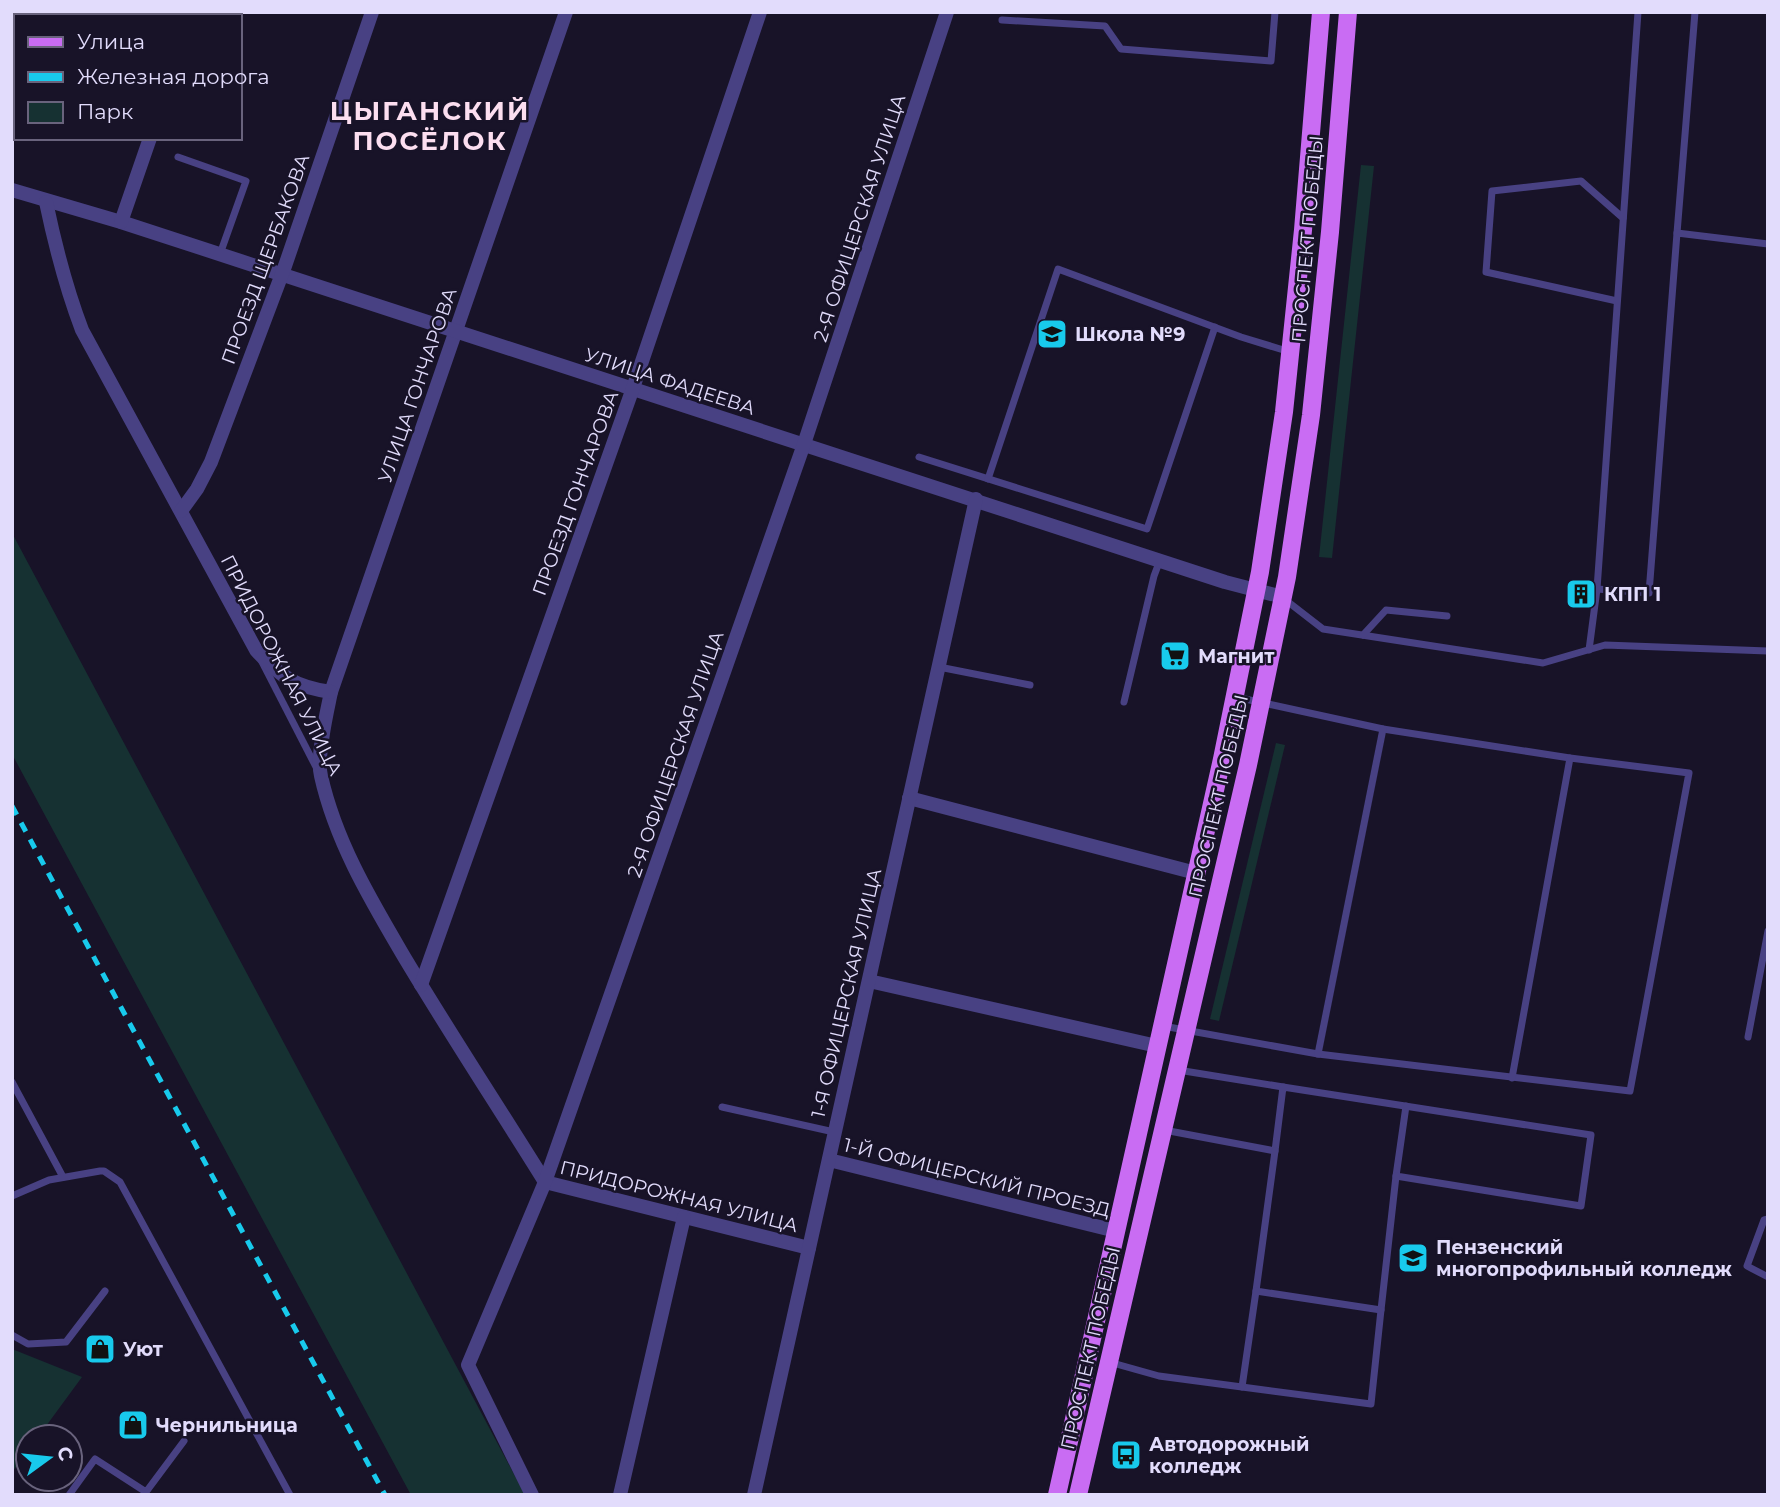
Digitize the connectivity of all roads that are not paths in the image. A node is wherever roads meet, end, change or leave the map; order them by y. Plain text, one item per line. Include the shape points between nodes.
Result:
1 (372, 12) edge
2 (566, 12) edge
3 (760, 12) edge
4 (947, 12) edge
5 (1275, 12) edge
6 (1321, 12) edge
7 (1348, 12) edge
8 (1638, 12) edge
9 (1695, 12) edge
10 (1002, 20) dead end
11 (149, 140) edge
12 (178, 157) dead end
13 (13, 192) edge
14 (46, 201) junction
15 (1623, 218) junction
16 (121, 222) junction
17 (1677, 233) junction
18 (1768, 244) edge
19 (220, 254) junction
20 (282, 274) junction
21 (1617, 301) junction
22 (1215, 327) junction
23 (456, 331) junction
24 (1290, 352) junction
25 (633, 388) junction
26 (804, 444) junction
27 (919, 457) dead end
28 (988, 479) junction
29 (976, 499) junction
30 (181, 512) junction
31 (1160, 560) junction
32 (1597, 589) junction
33 (1256, 591) junction
34 (1283, 597) junction
35 (1447, 616) dead end
36 (1363, 635) junction
37 (256, 650) junction
38 (1589, 650) junction
39 (1768, 651) edge
40 (939, 667) junction
41 (1030, 685) dead end
42 (331, 692) junction
43 (1235, 696) junction
44 (1124, 702) dead end
45 (1261, 702) junction
46 (1382, 729) junction
47 (1570, 758) junction
48 (320, 774) junction
49 (909, 798) junction
50 (1196, 873) junction
51 (1768, 930) edge
52 (869, 981) junction
53 (421, 985) junction
54 (1162, 1026) junction
55 (1186, 1030) junction
56 (1748, 1037) dead end
57 (1157, 1046) junction
58 (1318, 1054) junction
59 (1177, 1070) junction
60 (1512, 1078) junction
61 (12, 1082) edge
62 (1283, 1087) junction
63 (1406, 1106) junction
64 (722, 1107) dead end
65 (1163, 1129) junction
66 (835, 1132) junction
67 (1275, 1151) junction
68 (829, 1160) junction
69 (1396, 1176) junction
70 (63, 1177) junction
71 (545, 1182) junction
72 (12, 1196) edge
73 (684, 1217) junction
74 (1768, 1219) edge
75 (1116, 1231) junction
76 (809, 1248) junction
77 (1768, 1277) edge
78 (105, 1291) dead end
79 (1256, 1291) junction
80 (1381, 1310) junction
81 (12, 1335) edge
82 (1108, 1362) junction
83 (1242, 1387) junction
84 (184, 1441) dead end
85 (69, 1495) edge
86 (290, 1495) edge
87 (532, 1495) edge
88 (620, 1495) edge
89 (754, 1495) edge
90 (1057, 1495) edge
91 (1078, 1495) edge

1 - 20 street, ПРОЕЗД ЩЕРБАКОВА
2 - 23 street, УЛИЦА ГОНЧАРОВА
3 - 25 street, ПРОЕЗД ГОНЧАРОВА
4 - 26 street, 2-Я ОФИЦЕРСКАЯ УЛИЦА
5 - 10 lane via 1271,61 1121,49 1105,26
6 - 24 main road, ПРОСПЕКТ ПОБЕДЫ
7 - 34 main road, ПРОСПЕКТ ПОБЕДЫ via 1311,415
8 - 15 lane
9 - 17 lane
11 - 16 street
12 - 19 lane via 246,181
13 - 14 street
14 - 16 street, УЛИЦА ФАДЕЕВА
14 - 30 street, ПРИДОРОЖНАЯ УЛИЦА via 82,330
15 - 21 lane
15 - 21 lane via 1581,181 1492,191 1486,272
16 - 19 street, УЛИЦА ФАДЕЕВА
17 - 18 lane
17 - 32 lane via 1649,593
19 - 20 street, УЛИЦА ФАДЕЕВА
20 - 23 street, УЛИЦА ФАДЕЕВА
20 - 30 street, ПРОЕЗД ЩЕРБАКОВА via 211,463
21 - 32 lane
22 - 24 lane
22 - 28 lane via 1147,529
22 - 28 lane via 1058,269
23 - 25 street, УЛИЦА ФАДЕЕВА
23 - 42 street, УЛИЦА ГОНЧАРОВА
24 - 33 main road, ПРОСПЕКТ ПОБЕДЫ
25 - 26 street, УЛИЦА ФАДЕЕВА
25 - 53 street, ПРОЕЗД ГОНЧАРОВА
26 - 29 street, УЛИЦА ФАДЕЕВА
26 - 71 street, 2-Я ОФИЦЕРСКАЯ УЛИЦА
27 - 28 lane
29 - 31 street, УЛИЦА ФАДЕЕВА
29 - 40 street, 1-Я ОФИЦЕРСКАЯ УЛИЦА
30 - 37 street, ПРИДОРОЖНАЯ УЛИЦА
31 - 33 street, УЛИЦА ФАДЕЕВА
31 - 44 lane
32 - 38 lane
33 - 34 street, УЛИЦА ФАДЕЕВА
33 - 43 main road, ПРОСПЕКТ ПОБЕДЫ
34 - 36 lane via 1323,629
34 - 45 main road, ПРОСПЕКТ ПОБЕДЫ
35 - 36 lane via 1386,610
36 - 38 lane via 1543,663
37 - 42 street via 293,683
37 - 48 lane, ПРИДОРОЖНАЯ УЛИЦА
38 - 39 lane via 1605,645
40 - 41 lane
40 - 49 street, 1-Я ОФИЦЕРСКАЯ УЛИЦА
42 - 48 street, УЛИЦА ГОНЧАРОВА
43 - 45 lane
43 - 50 main road, ПРОСПЕКТ ПОБЕДЫ
45 - 46 lane
45 - 55 main road, ПРОСПЕКТ ПОБЕДЫ
46 - 47 lane
46 - 58 lane
47 - 60 lane
47 - 60 lane via 1689,773 1630,1091
48 - 53 street, ПРИДОРОЖНАЯ УЛИЦА via 361,884
49 - 50 street
49 - 52 street, 1-Я ОФИЦЕРСКАЯ УЛИЦА
50 - 54 main road, ПРОСПЕКТ ПОБЕДЫ
51 - 56 lane
52 - 57 street
52 - 66 street, 1-Я ОФИЦЕРСКАЯ УЛИЦА
53 - 71 street, ПРИДОРОЖНАЯ УЛИЦА
54 - 55 lane
54 - 57 main road, ПРОСПЕКТ ПОБЕДЫ
55 - 58 lane
55 - 59 main road, ПРОСПЕКТ ПОБЕДЫ
57 - 75 main road, ПРОСПЕКТ ПОБЕДЫ
58 - 60 lane
59 - 62 lane
59 - 65 main road, ПРОСПЕКТ ПОБЕДЫ
61 - 70 lane
62 - 63 lane
62 - 67 lane
63 - 69 lane
63 - 69 lane via 1591,1135 1581,1206
64 - 66 lane
65 - 67 lane
65 - 82 main road, ПРОСПЕКТ ПОБЕДЫ
66 - 68 street, 1-Я ОФИЦЕРСКАЯ УЛИЦА
67 - 79 lane
68 - 75 street, 1-Й ОФИЦЕРСКИЙ ПРОЕЗД
68 - 76 street, 1-Я ОФИЦЕРСКАЯ УЛИЦА
69 - 80 lane
70 - 72 lane
70 - 86 lane via 104,1171 120,1182
71 - 73 street, ПРИДОРОЖНАЯ УЛИЦА
71 - 87 street, 2-Я ОФИЦЕРСКАЯ УЛИЦА via 468,1365
73 - 76 street, ПРИДОРОЖНАЯ УЛИЦА
73 - 88 street
74 - 77 lane via 1747,1266
75 - 90 main road, ПРОСПЕКТ ПОБЕДЫ
76 - 89 street, 1-Я ОФИЦЕРСКАЯ УЛИЦА
78 - 81 lane via 66,1342 28,1344
79 - 80 lane
79 - 83 lane
80 - 83 lane via 1371,1404
82 - 83 lane via 1158,1376
82 - 91 main road, ПРОСПЕКТ ПОБЕДЫ
84 - 85 lane via 146,1492 95,1459

